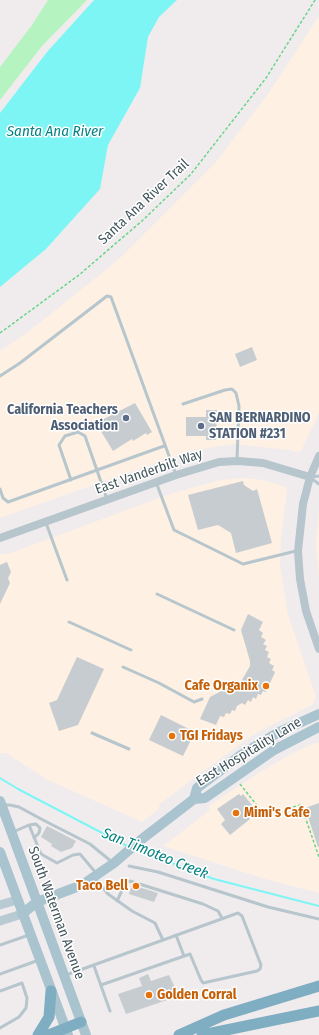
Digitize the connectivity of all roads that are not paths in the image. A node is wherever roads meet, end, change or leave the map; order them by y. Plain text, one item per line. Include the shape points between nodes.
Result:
1 (0, 376) edge
2 (183, 404) dead end
3 (164, 446) junction
4 (319, 456) edge
5 (237, 461) junction
6 (97, 470) junction
7 (176, 475) junction
8 (319, 476) edge
9 (310, 477) junction
10 (71, 480) junction
11 (156, 482) junction
12 (319, 484) edge
13 (0, 489) edge
14 (107, 499) junction
15 (45, 522) junction
16 (0, 538) edge
17 (298, 551) junction
18 (67, 580) dead end
19 (157, 594) dead end
20 (69, 622) dead end
21 (234, 630) dead end
22 (319, 649) edge
23 (131, 650) dead end
24 (123, 667) dead end
25 (202, 699) dead end
26 (319, 714) edge
27 (319, 728) edge
28 (92, 733) dead end
29 (129, 749) dead end
30 (194, 799) junction
31 (1, 803) edge
32 (29, 825) junction
33 (12, 832) junction
34 (34, 838) junction
35 (0, 852) edge
36 (114, 863) junction
37 (129, 866) dead end
38 (96, 876) junction
39 (17, 900) junction
40 (117, 901) junction
41 (37, 902) junction
42 (0, 905) edge
43 (22, 914) junction
44 (222, 918) junction
45 (319, 919) edge
46 (0, 921) edge
47 (30, 935) junction
48 (176, 935) junction
49 (163, 940) junction
50 (0, 945) edge
51 (184, 956) junction
52 (39, 960) junction
53 (94, 966) junction
54 (0, 974) edge
55 (64, 976) junction
56 (101, 985) junction
57 (319, 986) edge
58 (0, 991) edge
59 (51, 991) junction
60 (110, 1010) dead end
61 (319, 1011) edge
62 (81, 1022) junction
63 (0, 1028) edge
64 (67, 1032) edge
65 (38, 1035) edge
66 (48, 1035) edge
67 (86, 1035) edge
68 (179, 1035) edge
69 (202, 1035) edge

1 - 3 lane via 107,296 111,297
2 - 5 lane via 225,390 232,389 236,393 239,406
3 - 6 lane
3 - 7 lane
4 - 9 street
5 - 7 street, East Vanderbilt Way via 206,465
5 - 9 street, East Vanderbilt Way via 279,467
6 - 10 lane
6 - 10 lane via 85,436 78,432 65,436 59,445
6 - 14 lane
7 - 11 street, East Vanderbilt Way
8 - 9 lane
9 - 12 lane
9 - 17 street via 301,517
10 - 13 lane via 8,502 3,498
11 - 14 street, East Vanderbilt Way
11 - 17 lane via 174,530 243,564
14 - 15 street, East Vanderbilt Way
15 - 16 street, East Vanderbilt Way
15 - 18 lane
17 - 22 street via 306,611
19 - 21 lane
20 - 23 lane
24 - 25 lane via 194,702
26 - 30 main road, East Hospitality Lane via 279,732 241,755 197,788
27 - 30 main road, East Hospitality Lane via 274,750 205,798
28 - 29 lane
30 - 36 main road, East Hospitality Lane
31 - 33 main road, South Waterman Avenue
31 - 36 lane via 19,807 90,844
32 - 33 lane
32 - 34 lane
32 - 34 lane via 36,824 40,828
33 - 41 main road, South Waterman Avenue
34 - 38 lane via 41,854 57,863 80,854
35 - 39 main road
36 - 38 main road, East Hospitality Lane
37 - 45 lane via 158,872 268,907
38 - 40 lane via 108,894
38 - 41 main road, East Hospitality Lane via 66,892
39 - 41 main road, East Hospitality Lane
39 - 42 main road, East Hospitality Lane
39 - 43 main road
40 - 44 lane via 125,884 130,881 203,904 218,911
40 - 49 lane via 155,923
41 - 43 main road, East Hospitality Lane
41 - 55 main road, South Waterman Avenue
43 - 46 main road, East Hospitality Lane
43 - 47 main road
44 - 48 lane
44 - 51 lane via 238,913 242,916 261,965 260,969 203,983 190,954
47 - 50 lane
47 - 52 main road
48 - 49 lane
48 - 51 lane
49 - 53 lane
51 - 56 lane
52 - 54 lane
52 - 59 main road
53 - 55 lane
53 - 56 lane
55 - 62 main road, South Waterman Avenue
56 - 60 lane
57 - 68 highway via 224,1015
58 - 63 lane via 22,983 27,998 26,1008 19,1017
59 - 64 main road
59 - 65 highway via 49,1017
61 - 69 highway
62 - 64 highway
62 - 67 main road, South Waterman Avenue
64 - 66 highway

